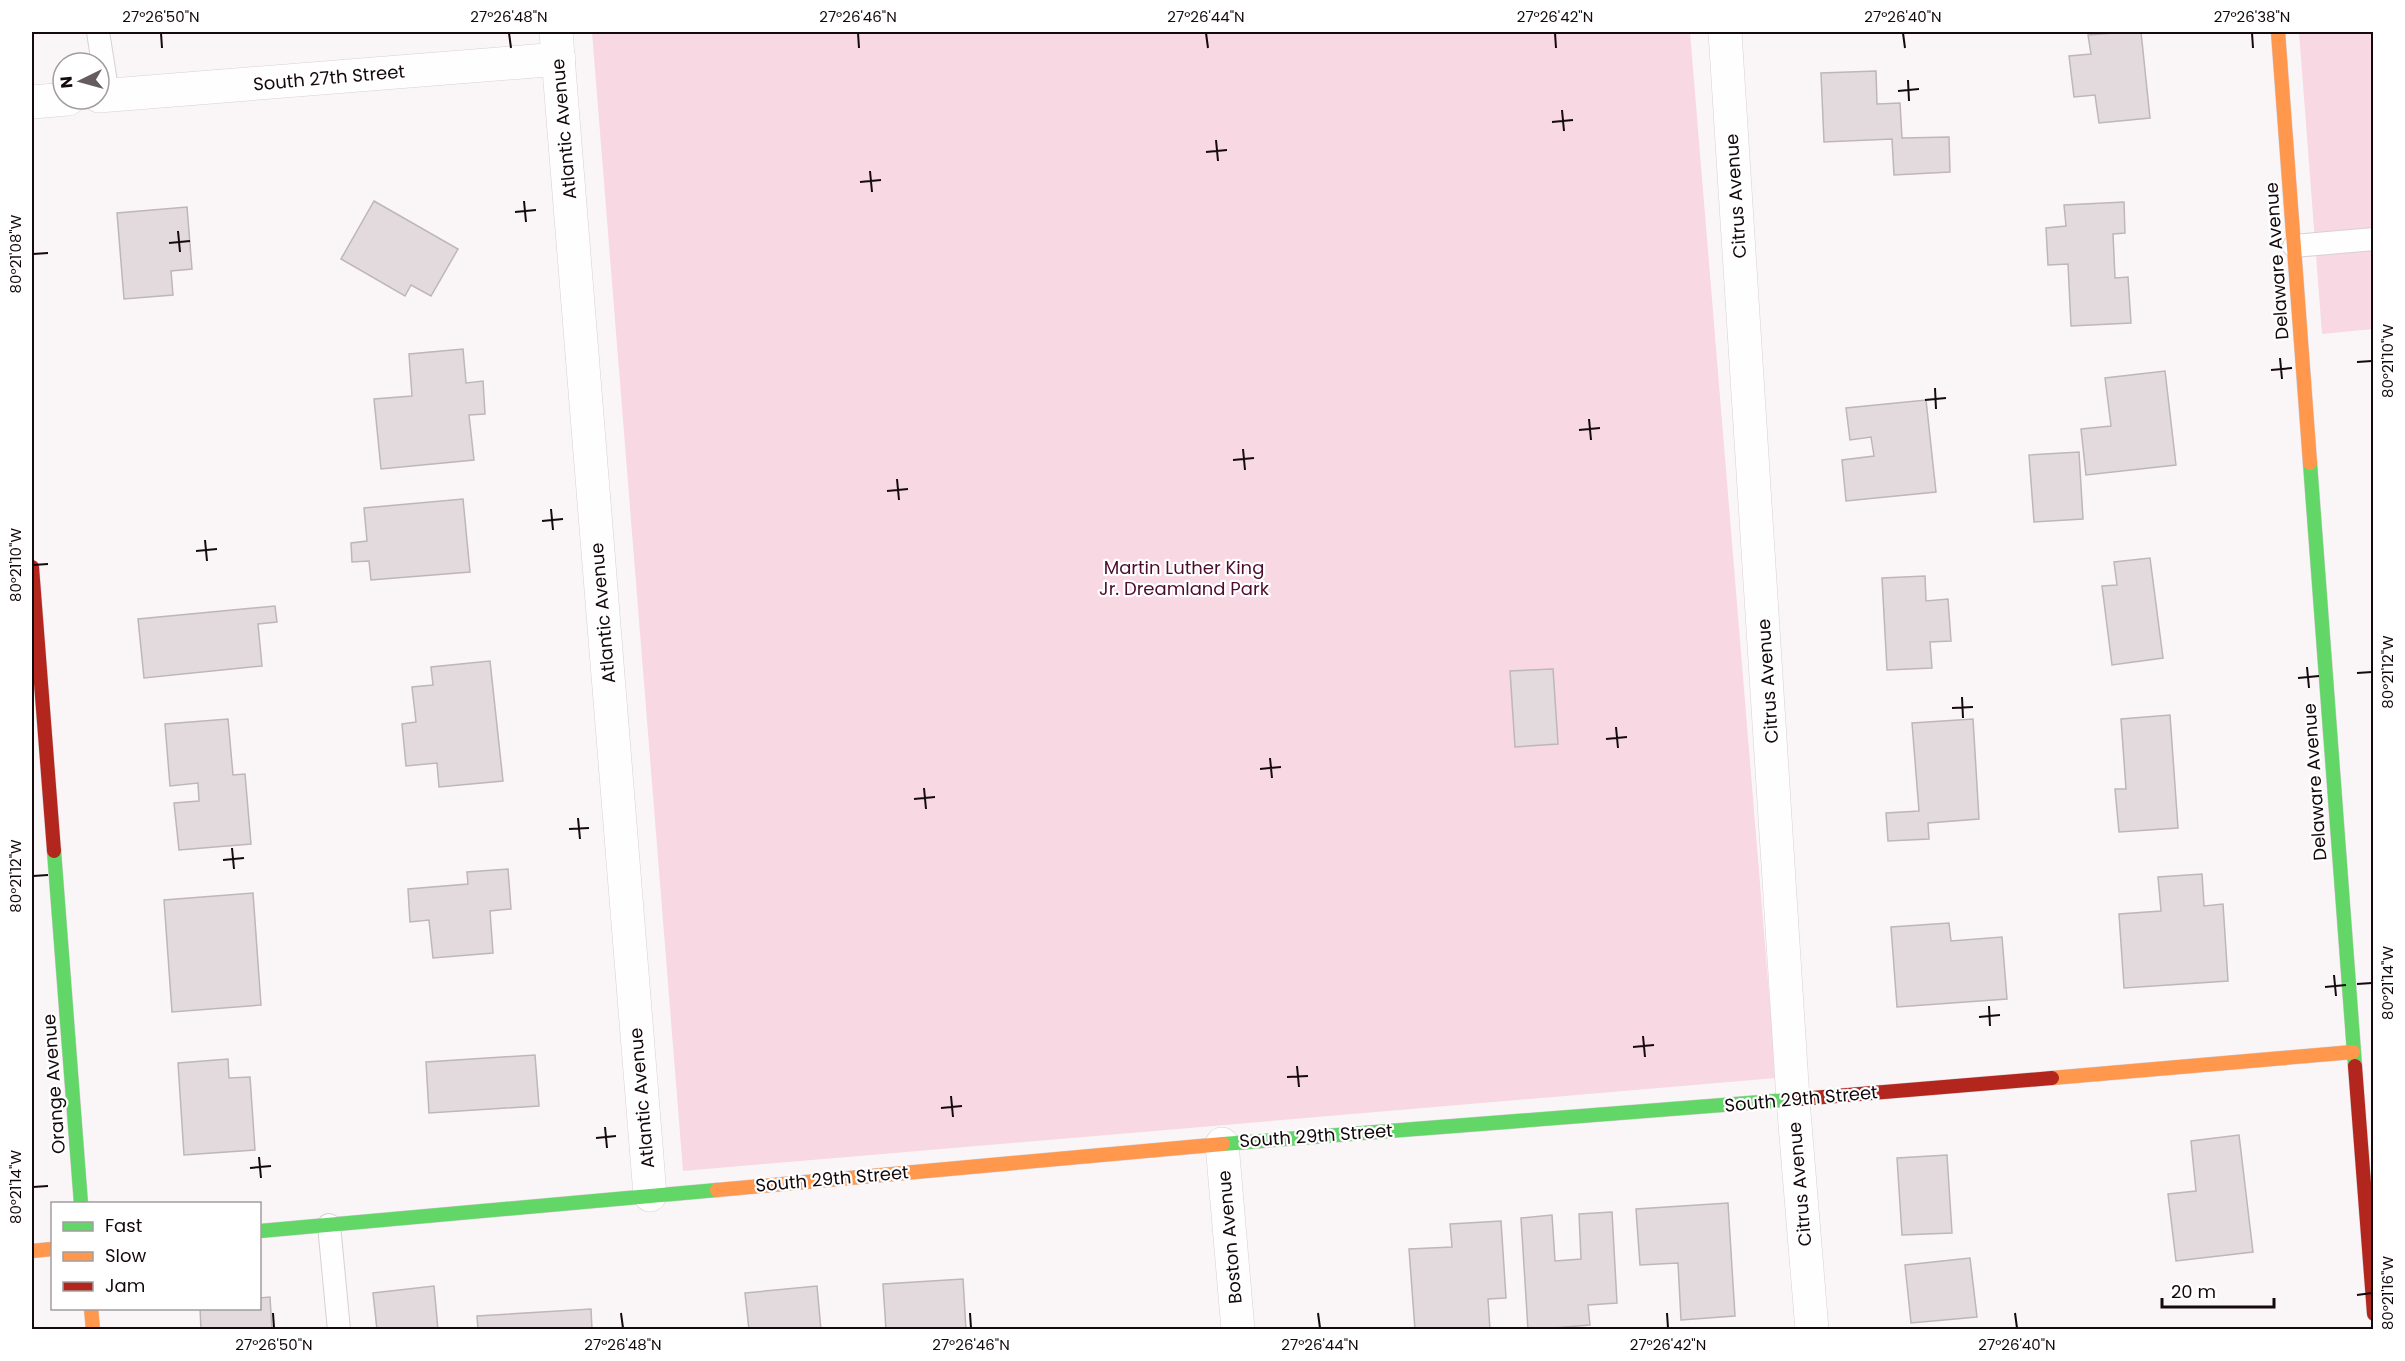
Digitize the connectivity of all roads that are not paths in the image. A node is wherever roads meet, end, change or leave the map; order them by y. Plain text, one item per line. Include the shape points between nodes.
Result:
1 (98, 32) edge
2 (1725, 32) edge
3 (2278, 32) edge
4 (557, 45) edge
5 (100, 51) edge
6 (111, 95) edge
7 (51, 100) edge
8 (32, 102) edge
9 (2373, 239) edge
10 (2294, 246) junction
11 (32, 567) edge
12 (36, 666) edge
13 (2363, 1051) edge
14 (1793, 1100) junction
15 (1222, 1144) junction
16 (650, 1195) junction
17 (81, 1202) edge
18 (329, 1225) junction
19 (261, 1231) edge
20 (51, 1249) edge
21 (32, 1251) edge
22 (91, 1310) edge
23 (2373, 1314) edge
24 (93, 1329) edge
25 (339, 1329) edge
26 (1238, 1329) edge
27 (1812, 1329) edge

1 - 5 lane
2 - 14 street, Citrus Avenue
3 - 10 street, Delaware Avenue
4 - 6 street, South 27th Street
4 - 16 street, Atlantic Avenue
7 - 8 street
9 - 10 lane
10 - 13 street, Delaware Avenue
11 - 12 street, Orange Avenue
12 - 17 street, Orange Avenue
13 - 14 street, South 29th Street
13 - 23 street, Delaware Avenue
14 - 15 street, South 29th Street
14 - 27 street, Citrus Avenue
15 - 16 street, South 29th Street
15 - 26 street, Boston Avenue
16 - 18 street, South 29th Street
18 - 19 street, South 29th Street
18 - 25 lane
20 - 21 street
22 - 24 street

